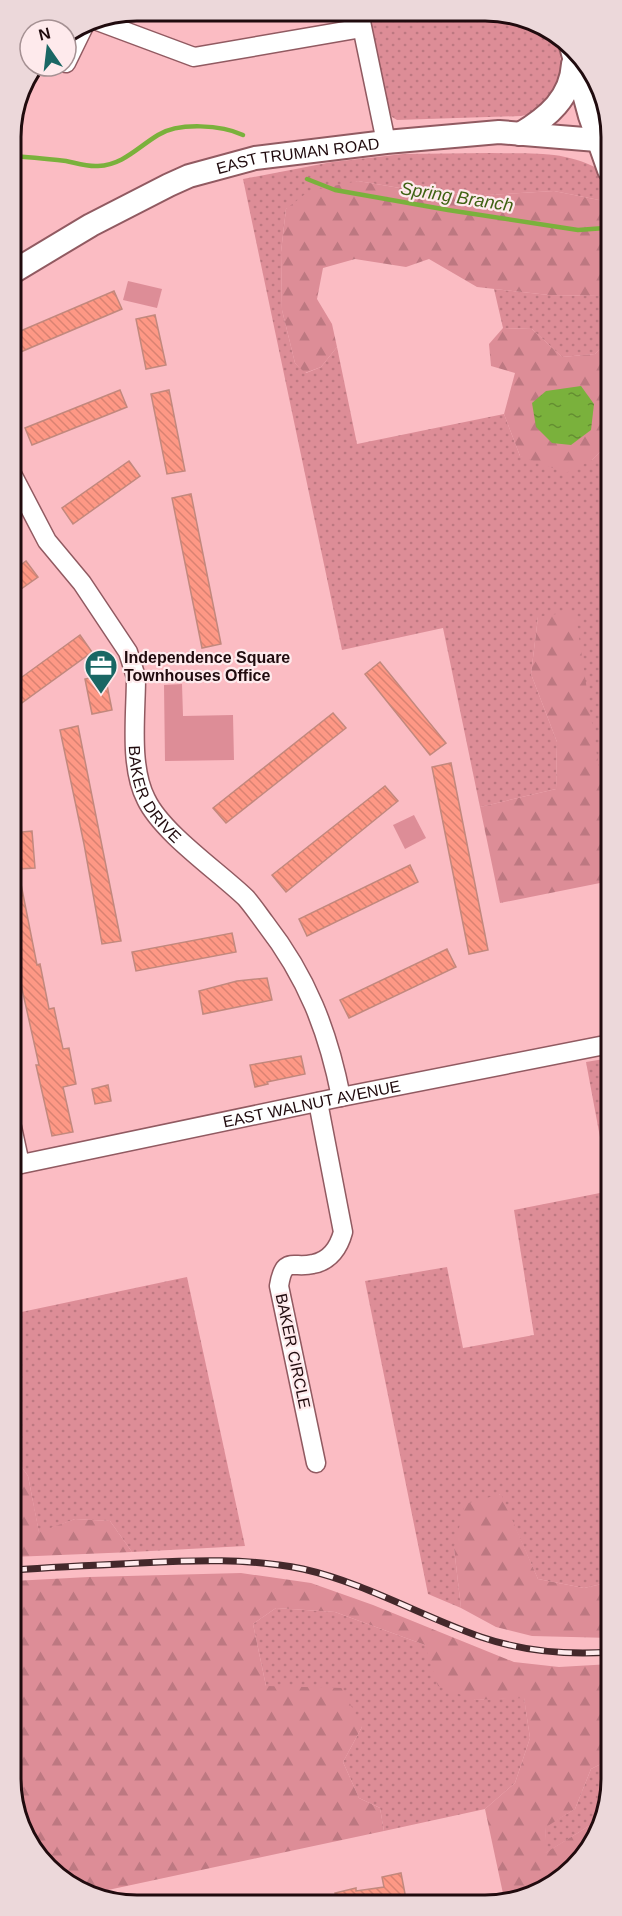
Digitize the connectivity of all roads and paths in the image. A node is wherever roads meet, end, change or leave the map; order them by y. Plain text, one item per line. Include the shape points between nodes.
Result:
1 (356, 21) edge
2 (360, 21) edge
3 (106, 25) edge
4 (571, 60) edge
5 (578, 67) edge
6 (520, 134) junction
7 (601, 134) edge
8 (601, 140) edge
9 (386, 142) junction
10 (21, 267) edge
11 (21, 492) edge
12 (601, 1046) edge
13 (341, 1097) junction
14 (318, 1102) junction
15 (21, 1164) edge
16 (316, 1462) dead end

1 - 3 street via 194,57
2 - 9 street
4 - 6 main road via 569,85 561,100 541,121
5 - 7 main road
6 - 8 main road, EAST TRUMAN ROAD
6 - 9 main road, EAST TRUMAN ROAD via 499,132
9 - 10 main road, EAST TRUMAN ROAD via 255,158 189,176 91,225
11 - 13 street, BAKER DRIVE via 46,541 82,583 133,664 136,768 146,799 166,826 247,900 286,950 319,1014
12 - 13 street, EAST WALNUT AVENUE
13 - 14 street, EAST WALNUT AVENUE
14 - 15 street, EAST WALNUT AVENUE
14 - 16 street, BAKER CIRCLE via 344,1232 328,1258 312,1265 288,1266 279,1286

